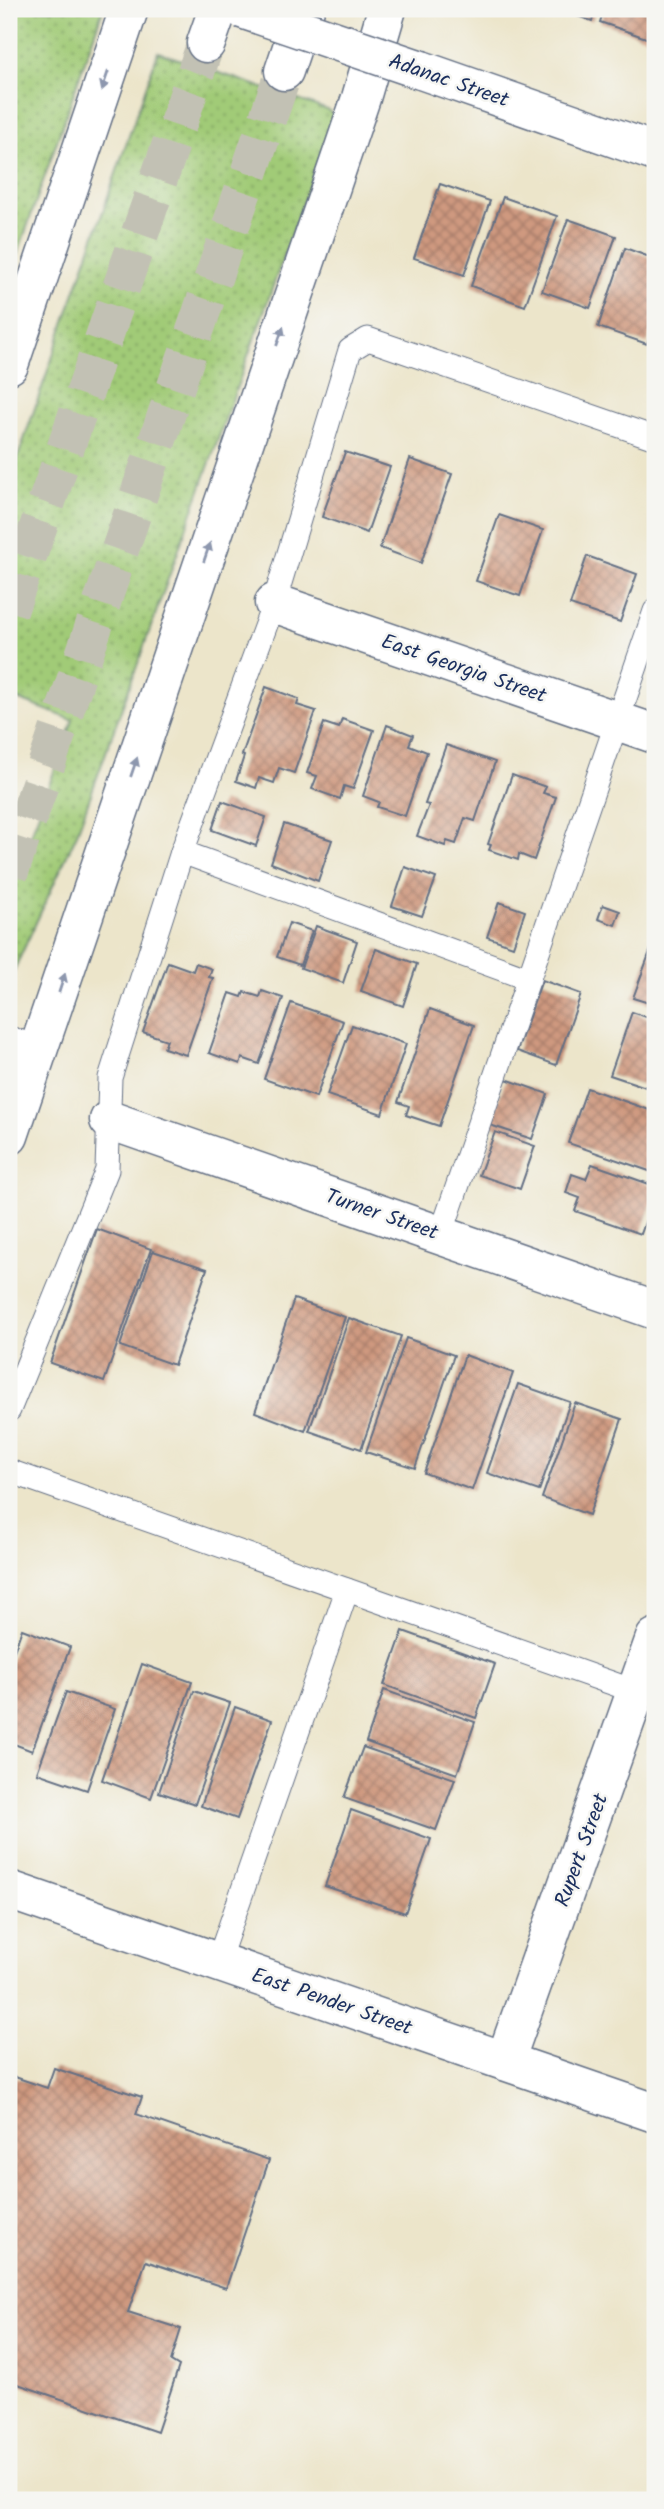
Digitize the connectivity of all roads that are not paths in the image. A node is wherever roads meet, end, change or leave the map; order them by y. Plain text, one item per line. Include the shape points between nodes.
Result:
1 (129, 9) edge
2 (242, 9) edge
3 (305, 9) edge
4 (387, 9) edge
5 (284, 71) tunnel mouth
6 (655, 152) edge
7 (9, 365) edge
8 (655, 438) edge
9 (274, 603) junction
10 (655, 611) edge
11 (618, 722) junction
12 (655, 734) edge
13 (182, 852) junction
14 (529, 979) junction
15 (25, 1043) edge
16 (109, 1121) junction
17 (9, 1136) edge
18 (441, 1234) junction
19 (655, 1310) edge
20 (9, 1409) edge
21 (9, 1471) edge
22 (347, 1590) junction
23 (655, 1638) edge
24 (637, 1692) junction
25 (9, 1890) edge
26 (218, 1961) junction
27 (505, 2061) junction
28 (655, 2113) edge

1 -> 7 main road
2 - 6 main road, Adanac Street, bridge
3 - 5 main road
15 -> 4 main road via 357,111
8 - 9 lane via 368,339 350,350
9 - 11 main road, East Georgia Street
9 - 13 lane
10 - 11 lane
11 - 12 main road, East Georgia Street
11 - 14 lane
13 - 14 lane
13 - 16 lane via 110,1078
14 - 18 lane
15 - 17 main road
16 - 18 main road, Turner Street
16 - 20 lane via 107,1170
18 - 19 main road, Turner Street
21 - 22 lane
22 - 24 lane
22 - 26 lane
23 - 24 main road, Rupert Street
24 - 27 main road, Rupert Street
25 - 26 main road, East Pender Street
26 - 27 main road, East Pender Street
27 - 28 main road, East Pender Street

